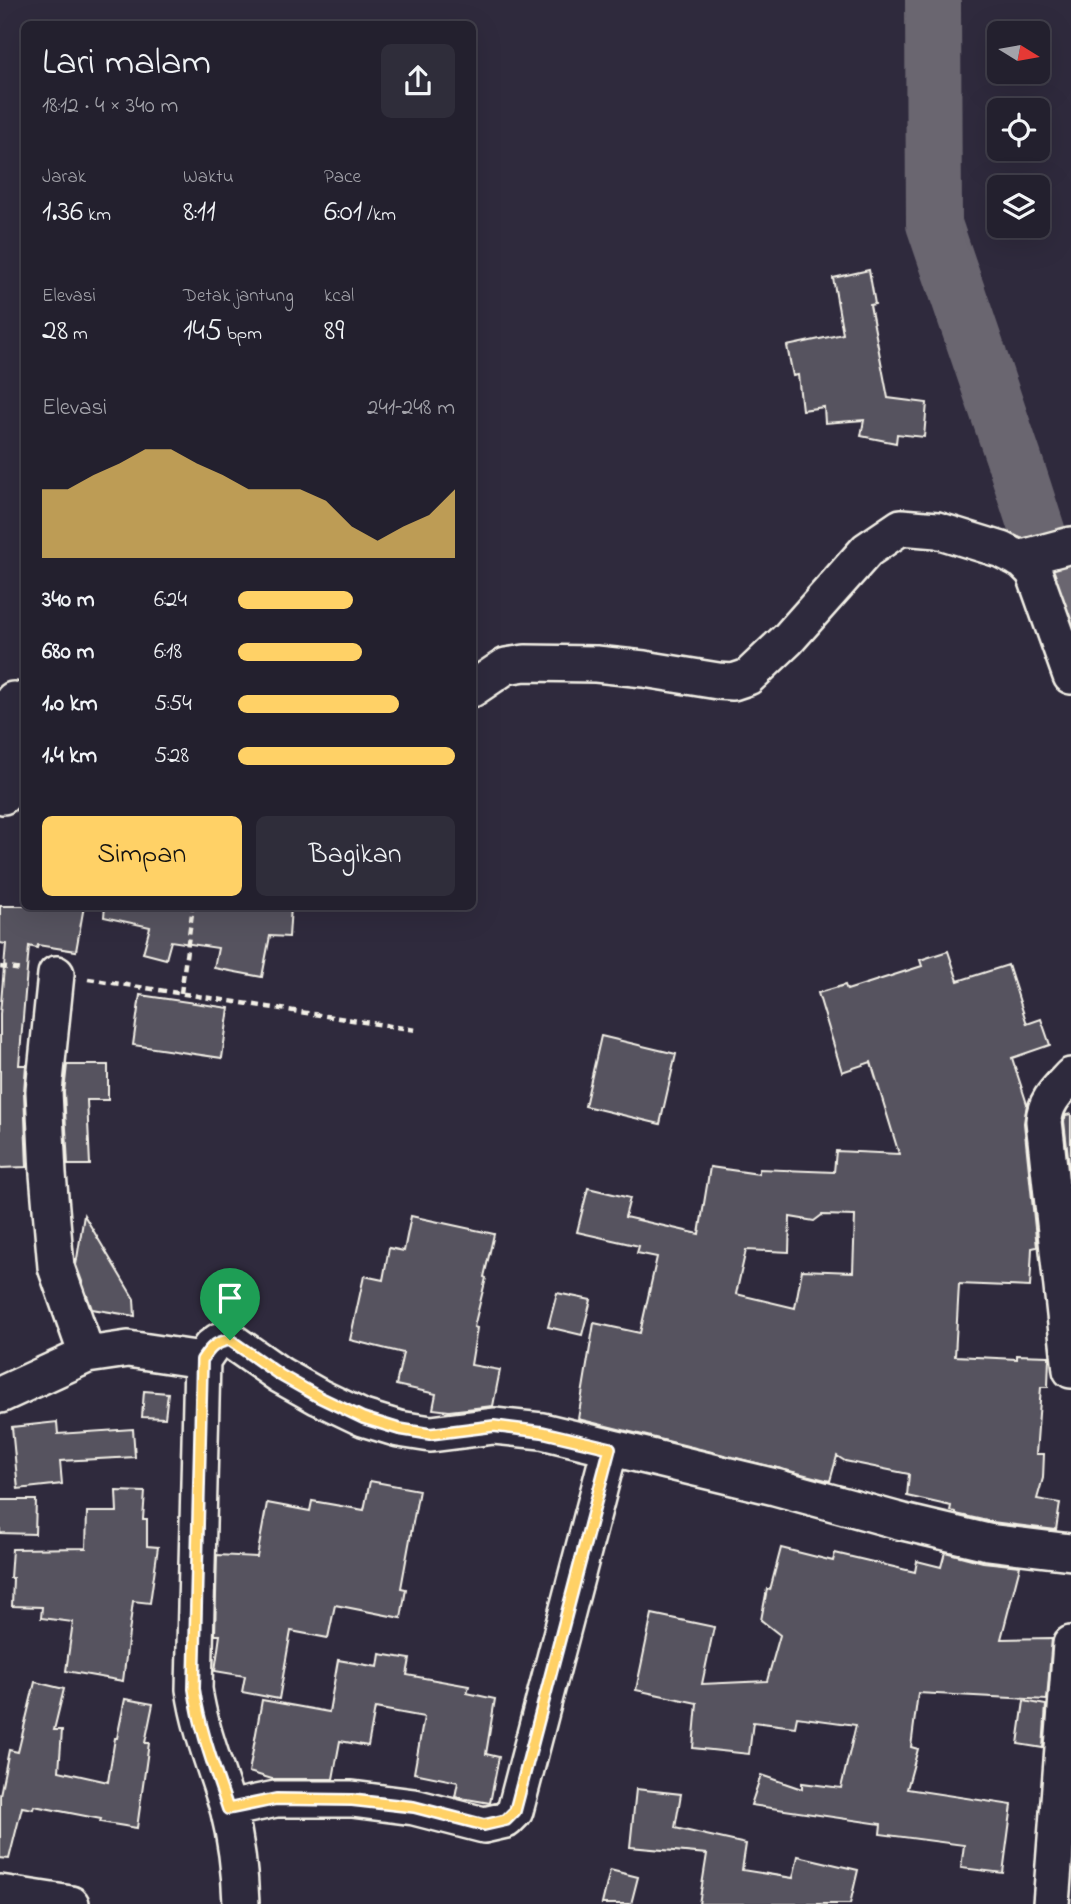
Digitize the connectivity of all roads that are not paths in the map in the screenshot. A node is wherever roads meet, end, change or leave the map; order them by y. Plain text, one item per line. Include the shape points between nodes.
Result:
1 (1071, 545) edge
2 (1026, 557) junction
3 (1071, 676) edge
4 (476, 686) edge
5 (13, 700) edge
6 (3, 796) dead end
7 (56, 974) road end
8 (1071, 1076) edge
9 (87, 1356) junction
10 (202, 1360) junction
11 (1071, 1370) edge
12 (0, 1395) edge
13 (610, 1448) junction
14 (1071, 1552) edge
15 (1071, 1644) edge
16 (228, 1809) junction
17 (0, 1893) edge
18 (71, 1904) edge
19 (241, 1904) edge
20 (1051, 1904) edge

1 - 2 street
2 - 3 street
2 - 4 street via 937,530 901,527 867,550 748,677 733,682 644,668 525,663 506,666
5 - 6 street
7 - 9 street via 44,1091 48,1174 56,1267
8 - 11 street via 1044,1110 1044,1121
9 - 10 street via 128,1349
9 - 12 street
10 - 13 street via 219,1341 230,1340 319,1397 399,1429 430,1434 494,1426
10 - 16 street via 194,1689 206,1746
13 - 14 street via 988,1542
13 - 16 street via 515,1811 506,1820 484,1825 414,1807 352,1800 276,1799
15 - 20 street
16 - 19 street
17 - 18 street

